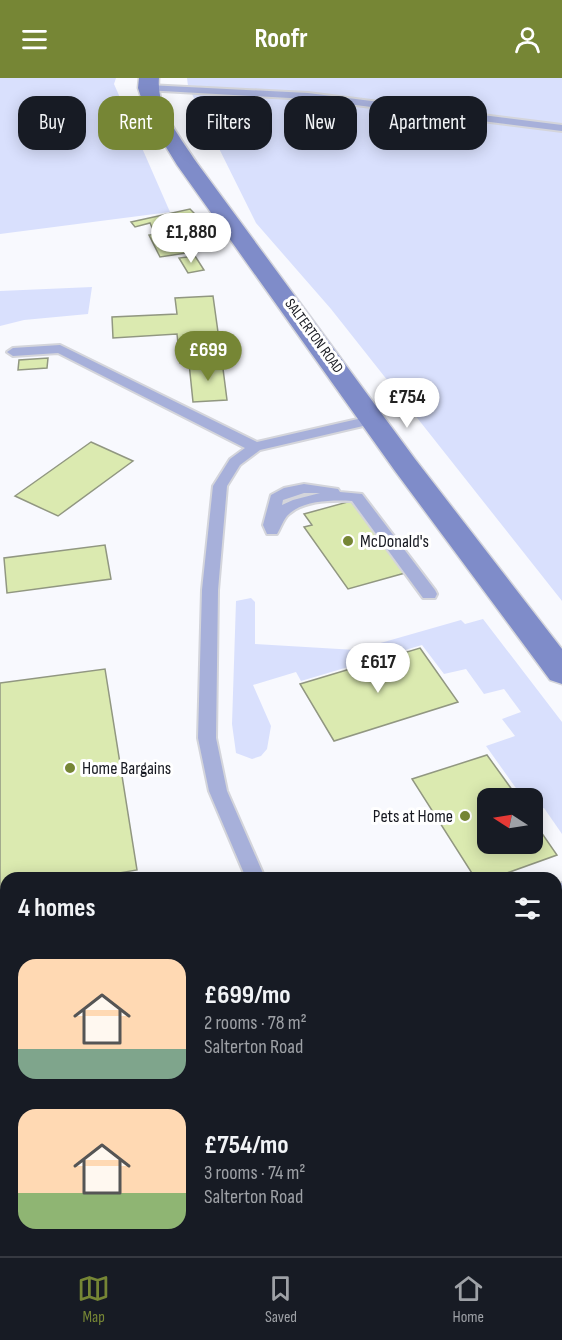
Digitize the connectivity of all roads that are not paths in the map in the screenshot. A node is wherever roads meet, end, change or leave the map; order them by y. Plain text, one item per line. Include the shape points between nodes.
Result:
1 (149, 83) edge
2 (562, 128) edge
3 (13, 352) dead end
4 (371, 420) junction
5 (255, 447) junction
6 (272, 531) dead end
7 (429, 594) dead end
8 (562, 672) edge
9 (253, 872) edge

1 - 2 lane via 309,96
1 - 4 main road, SALTERTON ROAD via 157,116 188,165
3 - 5 lane via 60,349
4 - 5 lane
4 - 8 main road, SALTERTON ROAD
5 - 9 lane via 235,462 220,486 210,590 207,738 218,790
6 - 7 lane via 277,518 289,506 340,494 357,497

